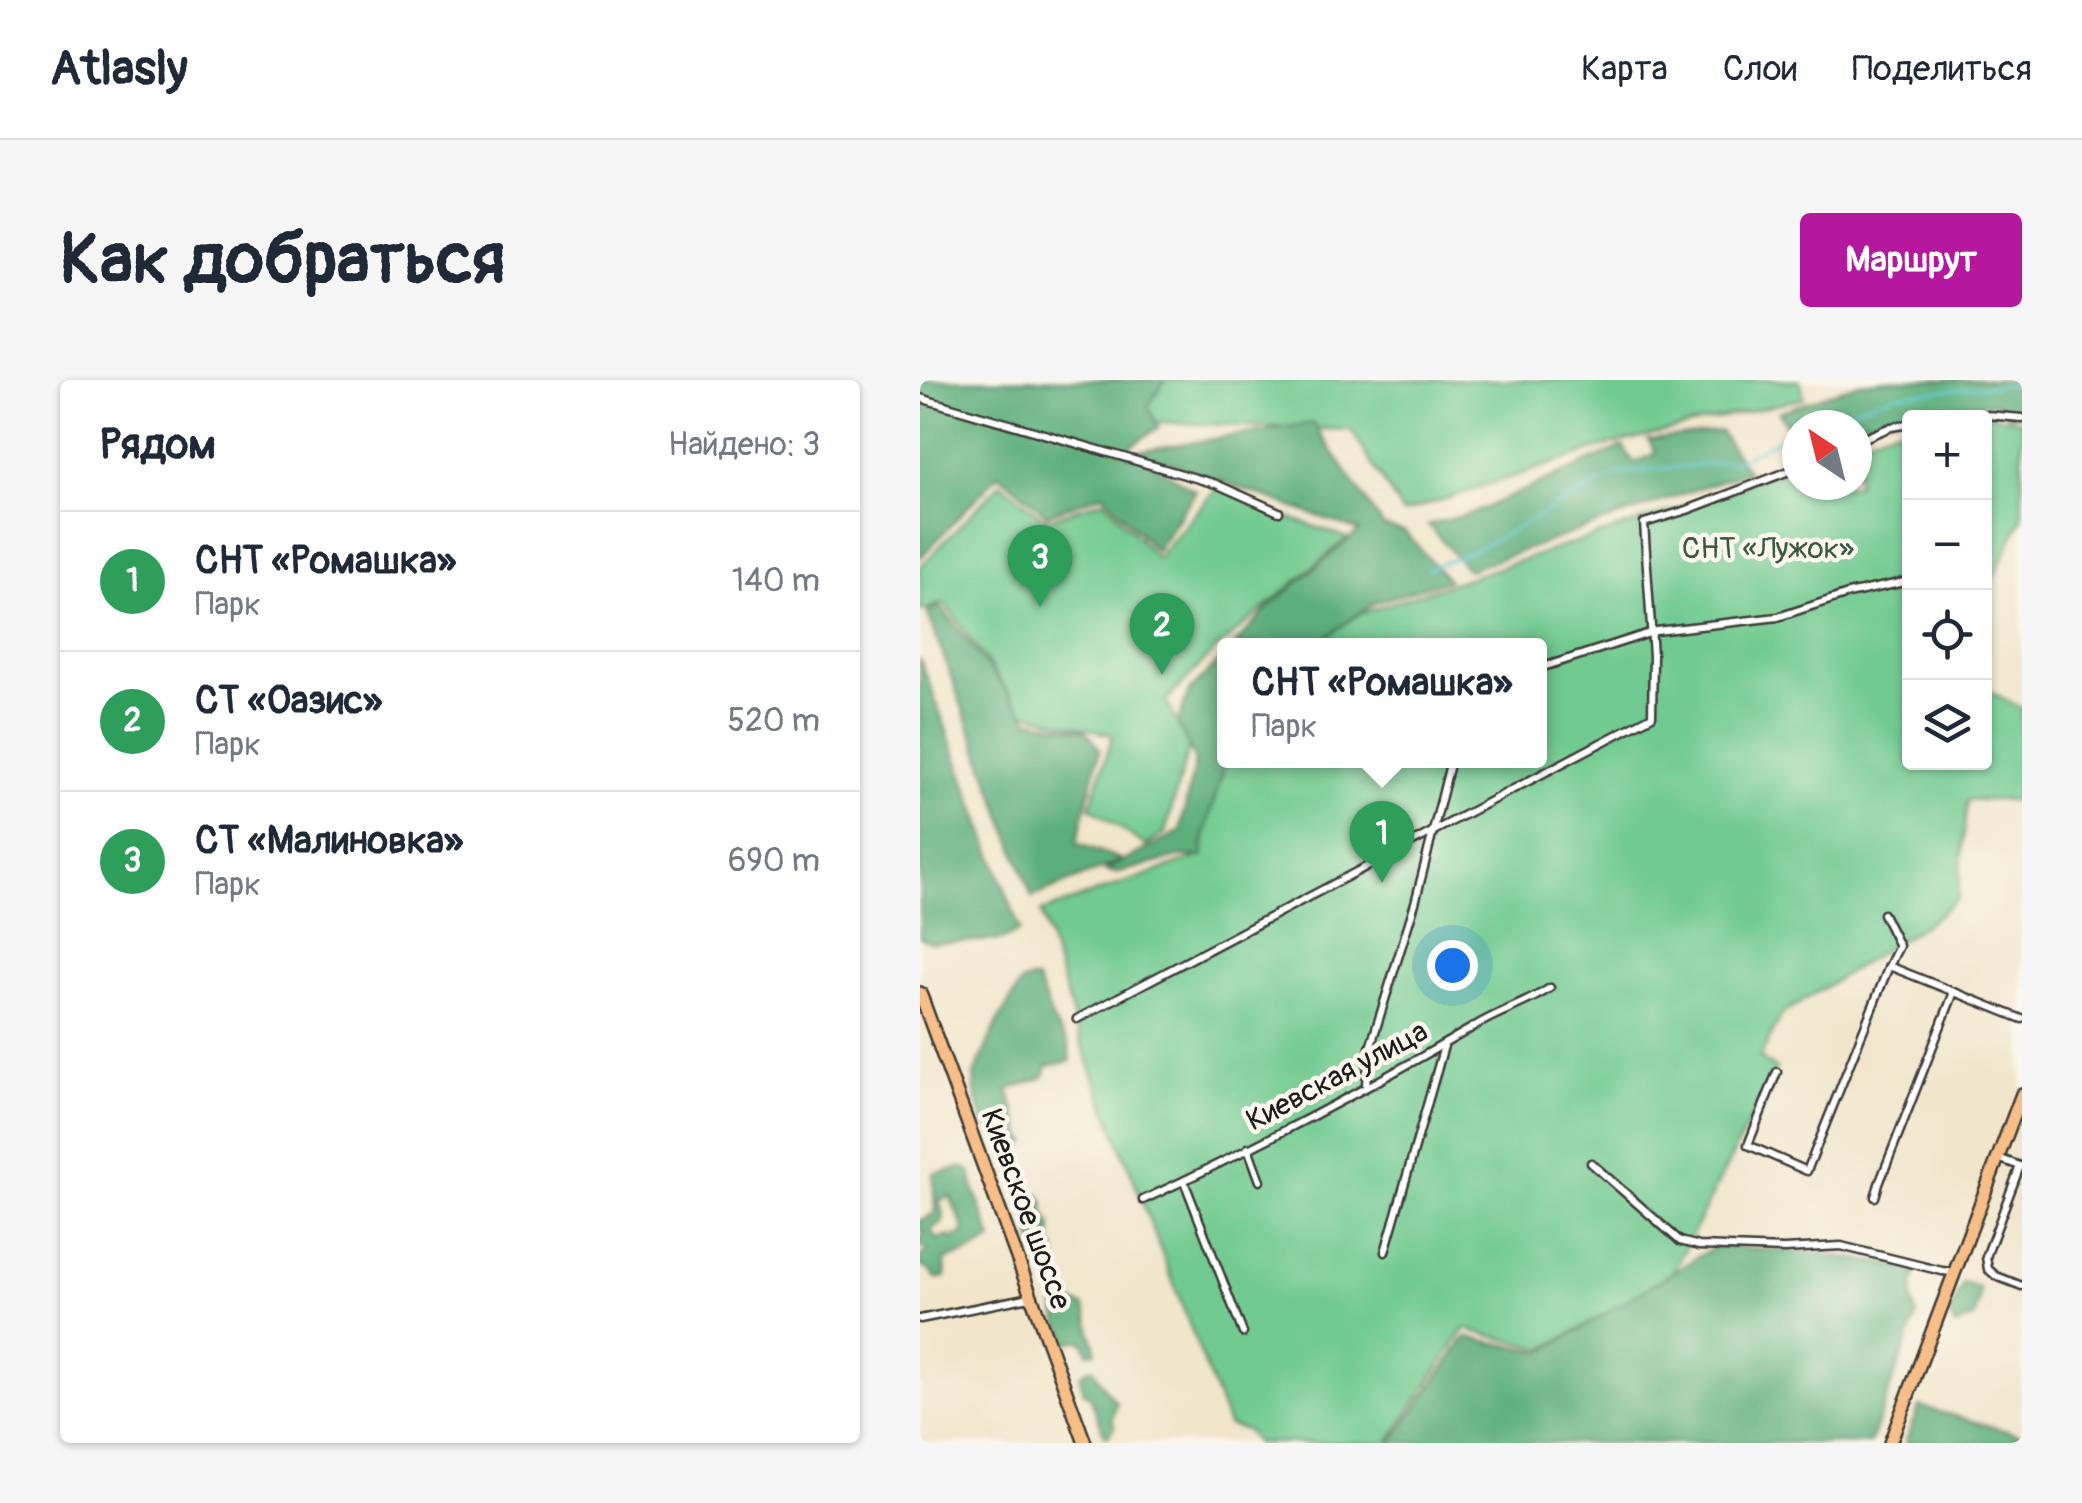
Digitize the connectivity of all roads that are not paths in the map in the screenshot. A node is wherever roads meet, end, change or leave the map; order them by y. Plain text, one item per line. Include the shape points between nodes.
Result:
1 (920, 398) edge
2 (1992, 415) edge
3 (2022, 418) edge
4 (1902, 425) edge
5 (1872, 435) edge
6 (1782, 474) edge
7 (1279, 512) dead end
8 (1902, 582) edge
9 (1652, 634) junction
10 (1547, 666) edge
11 (1449, 768) edge
12 (1433, 830) junction
13 (1883, 914) dead end
14 (1890, 966) junction
15 (1550, 988) dead end
16 (1954, 992) junction
17 (920, 993) edge
18 (1077, 1018) dead end
19 (2022, 1019) edge
20 (1444, 1046) junction
21 (1776, 1072) dead end
22 (1366, 1086) junction
23 (2022, 1094) edge
24 (1248, 1148) junction
25 (1998, 1158) junction
26 (1591, 1163) dead end
27 (1184, 1181) junction
28 (1260, 1181) dead end
29 (1876, 1198) dead end
30 (1143, 1200) dead end
31 (1385, 1252) dead end
32 (1955, 1272) junction
33 (2022, 1286) edge
34 (1032, 1297) junction
35 (920, 1319) edge
36 (1243, 1333) dead end
37 (1084, 1443) edge
38 (1890, 1443) edge

1 - 7 street via 1216,484
2 - 3 street
4 - 5 street
6 - 9 street via 1644,523
8 - 9 street via 1778,618
9 - 10 street
9 - 12 street via 1652,716
11 - 12 street
12 - 18 street
12 - 22 street via 1370,1048
13 - 14 street via 1900,946
14 - 16 street
14 - 21 street via 1807,1171 1748,1146
15 - 20 street, Киевская улица
16 - 19 street
16 - 29 street
17 - 34 highway, Киевское шоссе
20 - 22 street, Киевская улица
20 - 31 street
22 - 24 street, Киевская улица
23 - 25 highway
24 - 27 street, Киевская улица
24 - 28 street
25 - 32 highway
25 - 33 street via 2020,1166 1986,1257 1988,1269
26 - 32 street via 1680,1241 1842,1246
27 - 30 street, Киевская улица
27 - 36 street
32 - 38 highway
34 - 35 street
34 - 37 highway, Киевское шоссе

